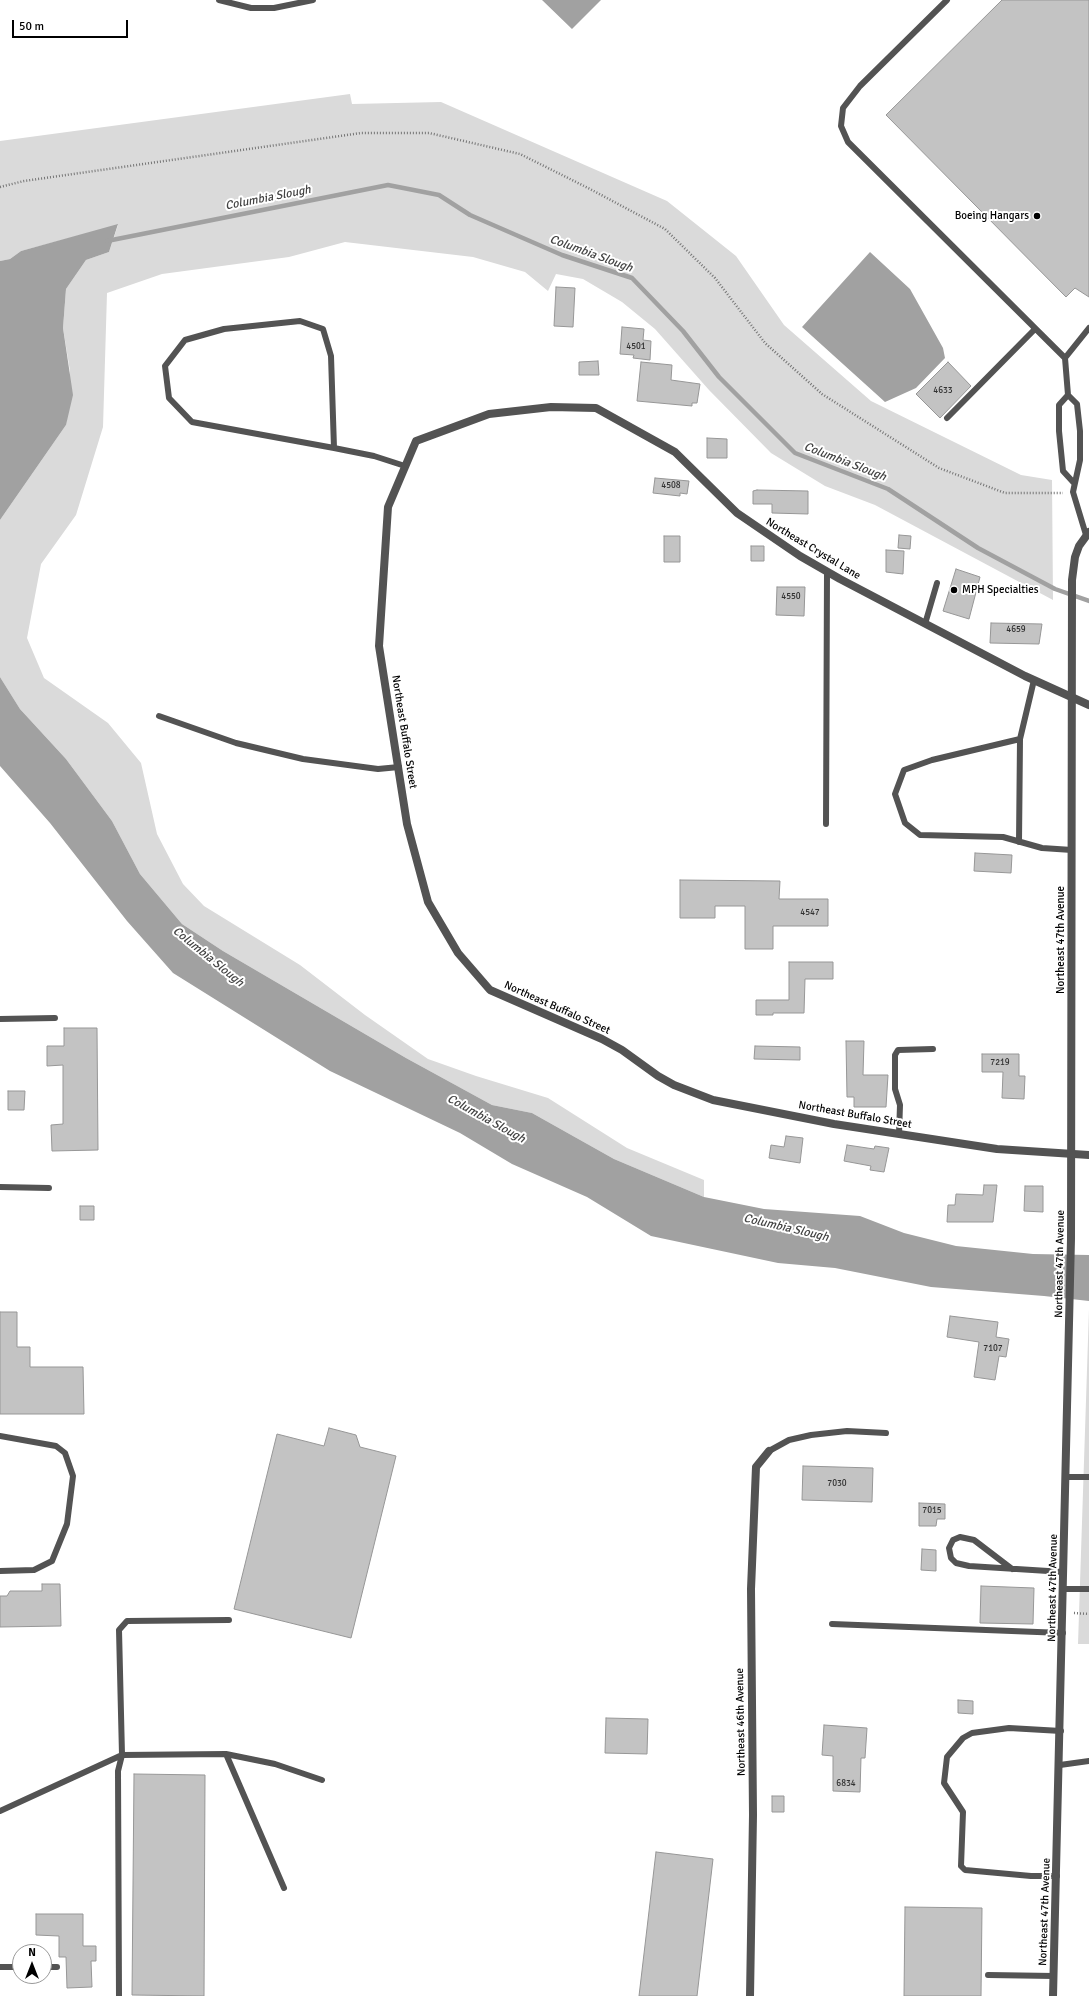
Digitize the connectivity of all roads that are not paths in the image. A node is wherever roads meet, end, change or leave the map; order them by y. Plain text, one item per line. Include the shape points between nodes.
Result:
1 (219, 0) edge
2 (313, 0) edge
3 (947, 0) edge
4 (1089, 328) edge
5 (1035, 329) junction
6 (1065, 358) junction
7 (1068, 395) junction
8 (540, 408) joint
9 (947, 418) dead end
10 (334, 448) junction
11 (405, 466) junction
12 (1074, 483) junction
13 (1087, 534) edge
14 (827, 572) junction
15 (937, 583) dead end
16 (925, 624) junction
17 (1034, 680) junction
18 (1072, 697) junction
19 (1089, 705) edge
20 (159, 716) dead end
21 (1020, 739) junction
22 (399, 767) junction
23 (826, 824) dead end
24 (1019, 842) junction
25 (1072, 850) junction
26 (55, 1018) dead end
27 (0, 1019) edge
28 (933, 1049) dead end
29 (899, 1134) junction
30 (1072, 1155) junction
31 (1089, 1155) edge
32 (0, 1188) edge
33 (49, 1188) dead end
34 (886, 1433) dead end
35 (0, 1436) edge
36 (768, 1451) joint
37 (1067, 1477) junction
38 (1089, 1477) edge
39 (1012, 1568) junction
40 (0, 1571) edge
41 (1064, 1572) junction
42 (1064, 1589) junction
43 (1089, 1589) edge
44 (229, 1620) dead end
45 (832, 1624) dead end
46 (1063, 1633) junction
47 (1061, 1731) junction
48 (226, 1754) junction
49 (122, 1755) junction
50 (1089, 1761) edge
51 (1060, 1765) junction
52 (322, 1780) dead end
53 (0, 1810) edge
54 (1057, 1876) junction
55 (284, 1888) dead end
56 (0, 1967) edge
57 (12, 1967) edge
58 (52, 1967) edge
59 (57, 1967) dead end
60 (988, 1975) dead end
61 (1054, 1976) junction
62 (119, 1996) edge
63 (750, 1996) edge
64 (1053, 1996) edge

1 - 2 lane via 251,8 274,8
3 - 5 lane via 860,86 843,108 841,126 848,142
4 - 6 lane
5 - 6 lane
5 - 9 lane
6 - 7 lane
7 - 12 lane via 1077,404 1080,431 1080,460
7 - 12 lane via 1059,405 1059,431 1063,471
8 - 11 street, Northeast Buffalo Street via 489,414 416,441
8 - 14 street, Northeast Crystal Lane via 596,408 674,452 737,513
10 - 10 lane via 192,422 169,398 165,366 185,340 224,329 300,321 323,329 331,356
10 - 11 lane via 374,456
11 - 22 street, Northeast Buffalo Street via 388,507 379,646
12 - 13 lane via 1073,492
13 - 18 street, Northeast 47th Avenue via 1075,557 1072,580
14 - 16 street, Northeast Crystal Lane
14 - 23 lane
15 - 16 lane
16 - 17 street, Northeast Crystal Lane
17 - 18 street, Northeast Crystal Lane
17 - 21 lane
18 - 19 street, Northeast Crystal Lane
18 - 25 street, Northeast 47th Avenue
20 - 22 lane via 236,743 303,759 378,769
21 - 24 lane
21 - 24 lane via 932,760 904,770 895,794 905,823 920,835 1002,838
22 - 29 street, Northeast Buffalo Street via 407,824 428,902 458,953 490,990 602,1039 658,1076 692,1093 713,1100 834,1124
24 - 25 lane via 1042,848
25 - 30 street, Northeast 47th Avenue
26 - 27 lane
28 - 29 lane via 898,1050 895,1055 895,1089 900,1105
29 - 30 street, Northeast Buffalo Street via 997,1149
30 - 31 street, Northeast Buffalo Street
30 - 37 street, Northeast 47th Avenue
32 - 33 lane
34 - 36 lane via 848,1431 810,1435 789,1440
35 - 40 lane via 56,1446 65,1453 73,1476 67,1524 52,1561 34,1570
36 - 63 street, Northeast 46th Avenue via 756,1467 751,1589 753,1815
37 - 38 lane
37 - 41 street, Northeast 47th Avenue
39 - 39 lane via 956,1563 950,1558 949,1548 952,1540 960,1536 974,1540
39 - 41 lane
41 - 42 street, Northeast 47th Avenue
42 - 43 lane
42 - 46 street, Northeast 47th Avenue
44 - 49 lane via 127,1621 123,1625 120,1630
45 - 46 lane
46 - 47 street, Northeast 47th Avenue
47 - 51 street, Northeast 47th Avenue
47 - 54 lane via 1009,1728 972,1732 963,1738 947,1757 944,1783 963,1812 961,1866 965,1870
48 - 49 lane
48 - 52 lane via 275,1764
48 - 55 lane
49 - 53 lane
49 - 62 lane via 118,1772
50 - 51 lane
51 - 54 street, Northeast 47th Avenue
54 - 61 street, Northeast 47th Avenue
56 - 57 lane
58 - 59 lane
60 - 61 lane
61 - 64 street, Northeast 47th Avenue

